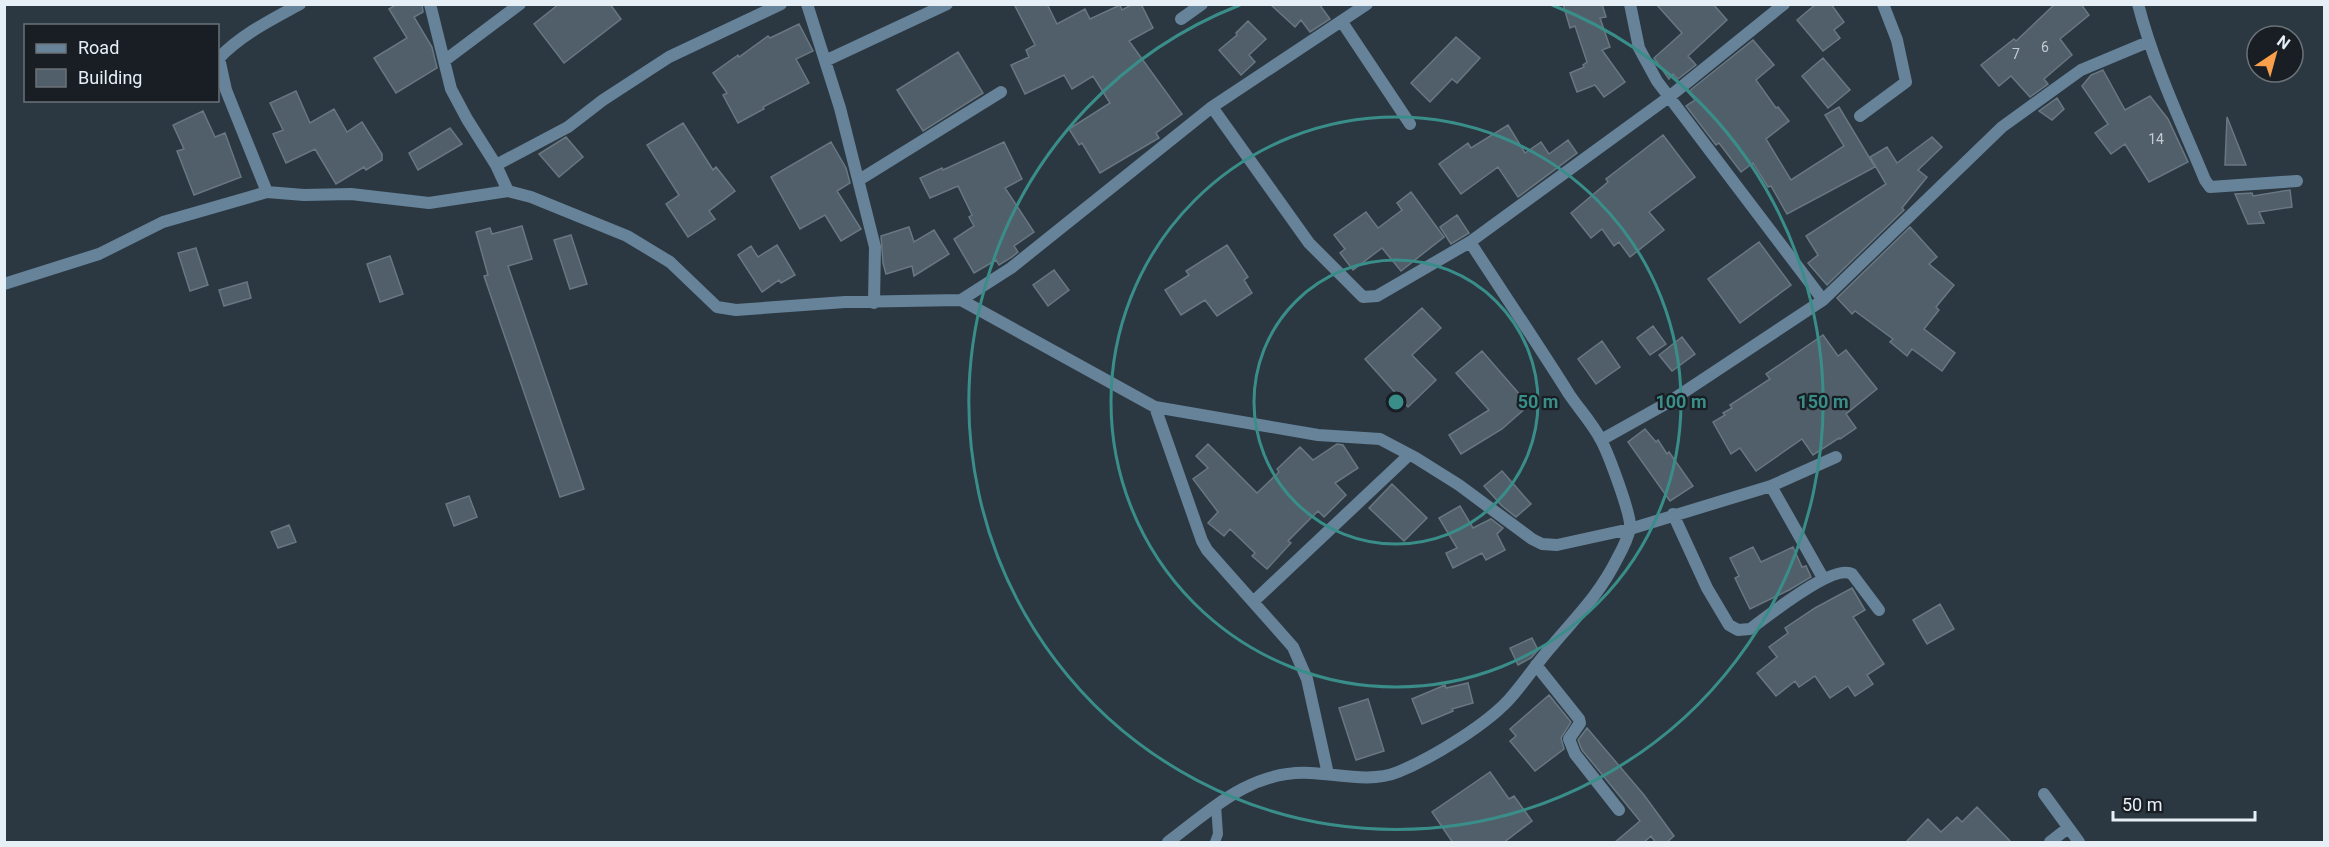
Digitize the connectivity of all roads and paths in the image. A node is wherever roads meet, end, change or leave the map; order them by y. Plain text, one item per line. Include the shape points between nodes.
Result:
1 (300, 4) edge
2 (430, 4) edge
3 (520, 4) edge
4 (781, 4) edge
5 (807, 4) edge
6 (947, 4) edge
7 (1202, 4) edge
8 (1367, 4) edge
9 (1630, 4) edge
10 (1784, 4) edge
11 (1883, 4) edge
12 (2138, 4) edge
13 (1181, 19) dead end
14 (1342, 22) junction
15 (2148, 42) junction
16 (444, 61) junction
17 (825, 61) junction
18 (1001, 92) dead end
19 (1669, 97) junction
20 (1212, 106) junction
21 (1860, 116) dead end
22 (1410, 124) dead end
23 (496, 165) junction
24 (859, 180) junction
25 (2297, 181) dead end
26 (508, 191) junction
27 (267, 192) junction
28 (1470, 243) junction
29 (4, 284) edge
30 (961, 300) junction
31 (1823, 300) junction
32 (874, 303) junction
33 (1155, 407) junction
34 (1601, 440) junction
35 (1409, 455) junction
36 (1836, 457) dead end
37 (1771, 486) junction
38 (1673, 514) junction
39 (1629, 523) junction
40 (1823, 578) junction
41 (1253, 602) junction
42 (1879, 610) dead end
43 (1536, 664) junction
44 (1328, 774) junction
45 (2044, 794) dead end
46 (1216, 805) junction
47 (1619, 810) dead end
48 (2068, 828) junction
49 (1168, 843) edge
50 (1215, 843) edge
51 (2050, 843) edge
52 (2079, 843) edge

1 - 27 street via 262,24 219,58 226,90
2 - 16 street
3 - 16 street
4 - 23 street via 669,57 568,127
5 - 17 street
6 - 17 street
7 - 13 street
8 - 14 street
9 - 19 street via 1639,48
10 - 19 street
11 - 21 street via 1897,40 1906,82
12 - 15 street
14 - 20 street
14 - 22 street
15 - 25 street via 2210,186
15 - 31 street via 2081,70 2002,127
16 - 23 street via 451,89
17 - 24 street
18 - 24 street
19 - 28 street
19 - 31 street
20 - 28 street via 1309,243 1363,297 1377,296
20 - 30 street via 1011,268
23 - 26 street
24 - 32 street via 875,247
26 - 27 street via 429,203 351,194
26 - 32 street via 627,236 670,262 717,307 736,310
27 - 29 street via 163,222 99,254
28 - 34 street
30 - 32 street
30 - 33 street
31 - 34 street via 1669,402
33 - 35 street via 1318,435 1375,438
33 - 41 street via 1202,541
34 - 39 street
35 - 39 street via 1542,544 1557,545
35 - 41 street
36 - 37 street
37 - 38 street
37 - 40 street
38 - 39 street
38 - 40 street via 1707,588 1729,625 1738,630 1750,629
39 - 43 street via 1607,579
40 - 42 street via 1849,572
41 - 44 street via 1293,647 1307,679
43 - 44 street via 1513,696 1444,750 1396,773 1369,778
43 - 47 street via 1579,719 1569,739 1575,754
44 - 46 street via 1268,777
45 - 48 street
46 - 49 street
46 - 50 lane
48 - 51 street
48 - 52 street

